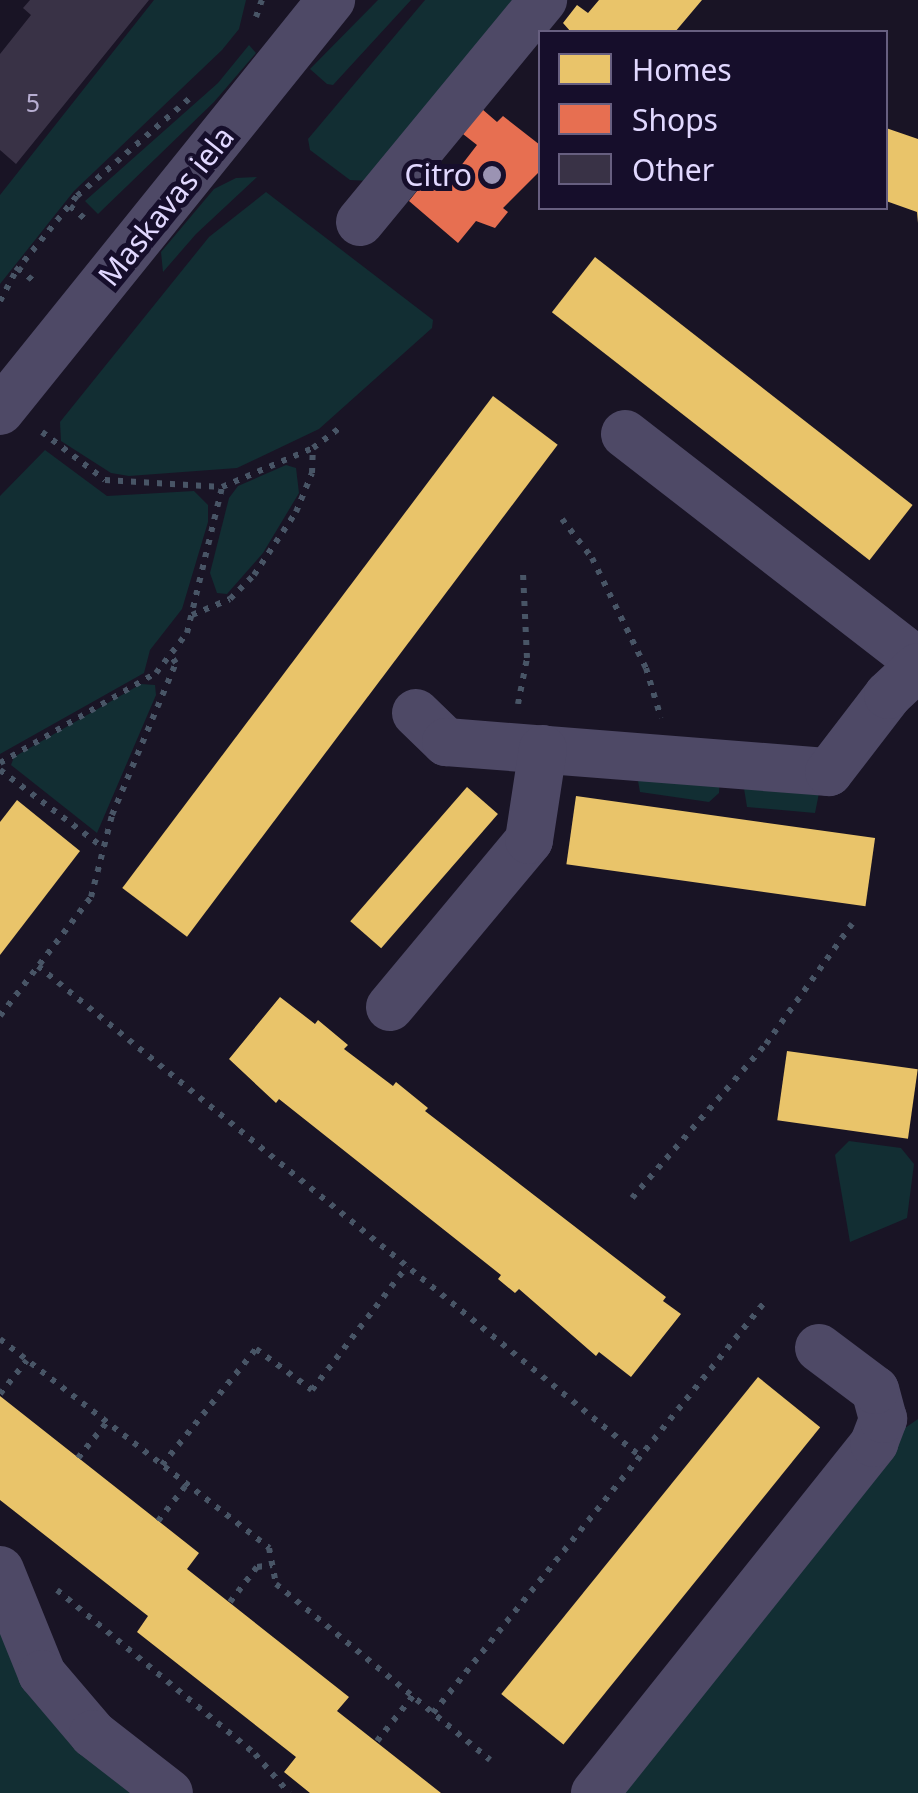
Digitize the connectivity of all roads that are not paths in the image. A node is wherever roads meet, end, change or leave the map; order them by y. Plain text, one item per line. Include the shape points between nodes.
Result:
1 (331, 0) edge
2 (544, 0) edge
3 (360, 222) dead end
4 (0, 412) edge
5 (625, 434) dead end
6 (918, 664) edge
7 (416, 713) dead end
8 (542, 750) junction
9 (390, 1006) dead end
10 (819, 1348) dead end
11 (22, 1575) edge
12 (169, 1793) edge
13 (594, 1793) edge

1 - 4 street, Maskavas iela
2 - 3 street
5 - 6 street
6 - 8 street via 829,772
7 - 8 street via 446,742
8 - 9 street via 529,840
10 - 13 street via 875,1390 883,1419 874,1443
11 - 12 street via 42,1674 93,1734

